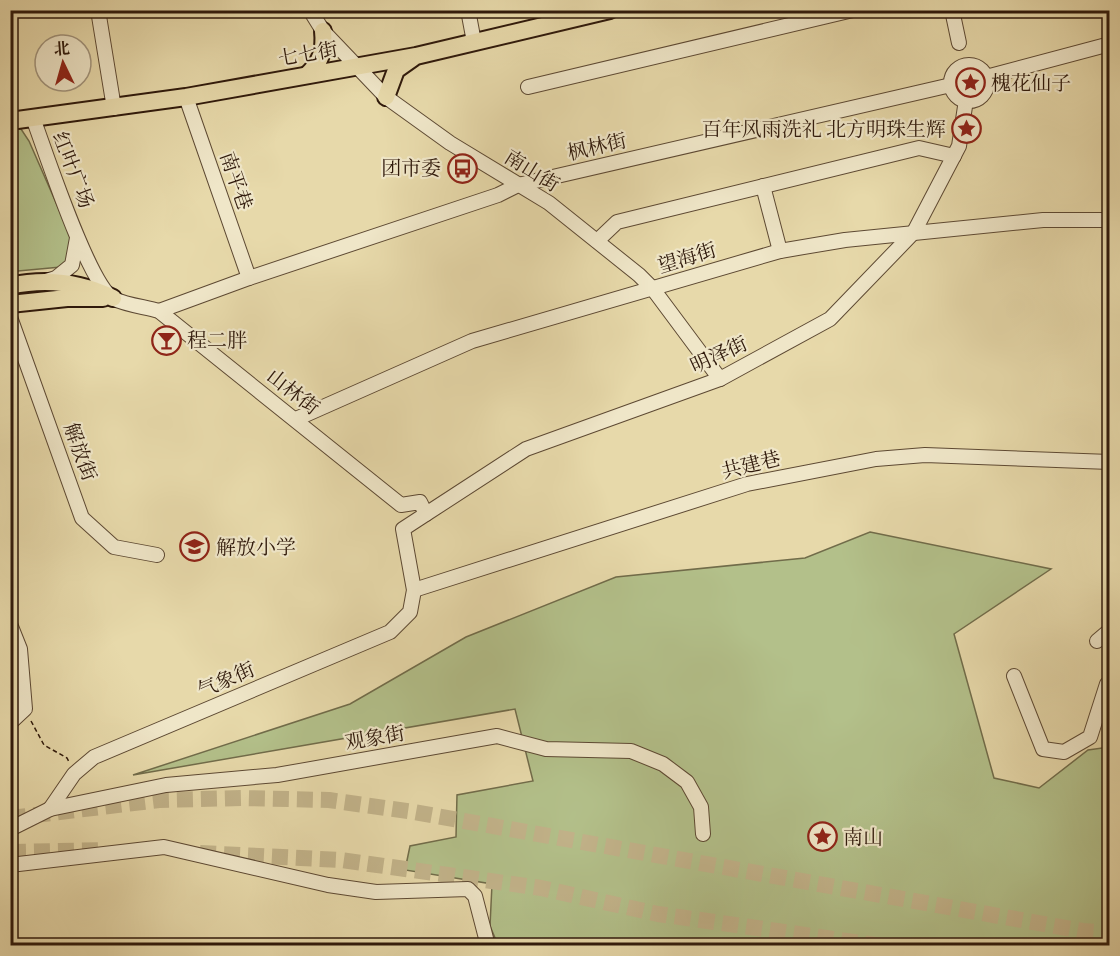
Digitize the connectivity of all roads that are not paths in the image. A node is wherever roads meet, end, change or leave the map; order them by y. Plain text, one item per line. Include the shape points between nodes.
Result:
1 (98, 10) edge
2 (310, 10) edge
3 (468, 10) edge
4 (610, 10) edge
5 (853, 10) edge
6 (952, 10) edge
7 (323, 31) junction
8 (474, 42) junction
9 (1110, 44) edge
10 (961, 55) junction
11 (416, 56) junction
12 (355, 66) junction
13 (307, 75) junction
14 (986, 77) junction
15 (951, 85) junction
16 (528, 87) dead end
17 (186, 97) junction
18 (386, 97) junction
19 (966, 100) junction
20 (114, 108) junction
21 (33, 118) junction
22 (10, 121) edge
23 (957, 151) junction
24 (518, 185) junction
25 (763, 186) junction
26 (1110, 220) edge
27 (914, 232) junction
28 (77, 236) junction
29 (597, 241) junction
30 (780, 251) junction
31 (249, 278) junction
32 (44, 282) junction
33 (10, 286) edge
34 (653, 289) junction
35 (113, 298) junction
36 (10, 304) edge
37 (159, 311) junction
38 (10, 317) edge
39 (720, 379) junction
40 (296, 419) junction
41 (1110, 462) edge
42 (426, 514) junction
43 (157, 555) dead end
44 (414, 590) junction
45 (10, 624) edge
46 (1110, 630) edge
47 (1097, 640) dead end
48 (1014, 676) dead end
49 (1110, 683) edge
50 (10, 723) edge
51 (50, 809) junction
52 (10, 829) edge
53 (702, 834) dead end
54 (10, 865) edge
55 (488, 945) edge

1 - 20 street
2 - 7 street, 南山街
3 - 8 street
4 - 8 main road, 七七街
5 - 16 street
6 - 10 street
7 - 12 street, 南山街
7 - 13 main road via 321,57
8 - 11 main road, 七七街
9 - 14 street
10 - 14 street
10 - 15 street
11 - 12 main road, 七七街
11 - 18 main road via 396,70
12 - 13 main road, 七七街
12 - 18 street, 南山街
13 - 17 main road, 七七街
14 - 19 street via 983,95
15 - 19 street via 959,98
15 - 24 street, 枫林街
17 - 20 main road, 七七街
17 - 31 street, 南平巷
18 - 24 street, 南山街
19 - 23 street, 明泽街
20 - 21 main road, 七七街
21 - 22 main road, 七七街
21 - 28 street, 红叶广场
23 - 25 street via 919,148
23 - 27 street, 明泽街
24 - 29 street, 南山街 via 549,203
24 - 31 street, 枫林街
25 - 29 street via 617,222
25 - 30 street
26 - 27 street, 望海街 via 1043,220
27 - 30 street, 望海街
27 - 39 street, 明泽街 via 830,319
28 - 32 street via 72,265
28 - 35 street via 99,282
29 - 34 street, 南山街
30 - 34 street, 望海街
31 - 37 street, 枫林街
32 - 33 main road
32 - 35 main road via 76,284
34 - 39 street, 南山街
34 - 40 street, 望海街 via 472,341
35 - 36 main road
35 - 37 street, 山林街
37 - 40 street, 山林街
38 - 43 street, 解放街 via 82,518 114,547
39 - 42 street, 明泽街 via 526,448
40 - 42 street, 山林街 via 401,505 420,502
41 - 44 street, 共建巷 via 925,455 876,459 747,484
42 - 44 street via 403,529
44 - 51 street, 气象街 via 410,612 390,633 94,757 74,774
45 - 50 street via 20,649 25,709
46 - 47 street
48 - 49 street via 1043,749 1064,752 1090,737
51 - 52 street, 观象街
51 - 53 street, 观象街 via 166,785 277,775 497,736 546,749 631,751 663,764 687,782 701,807
54 - 55 street via 164,847 376,892 468,889 475,896

